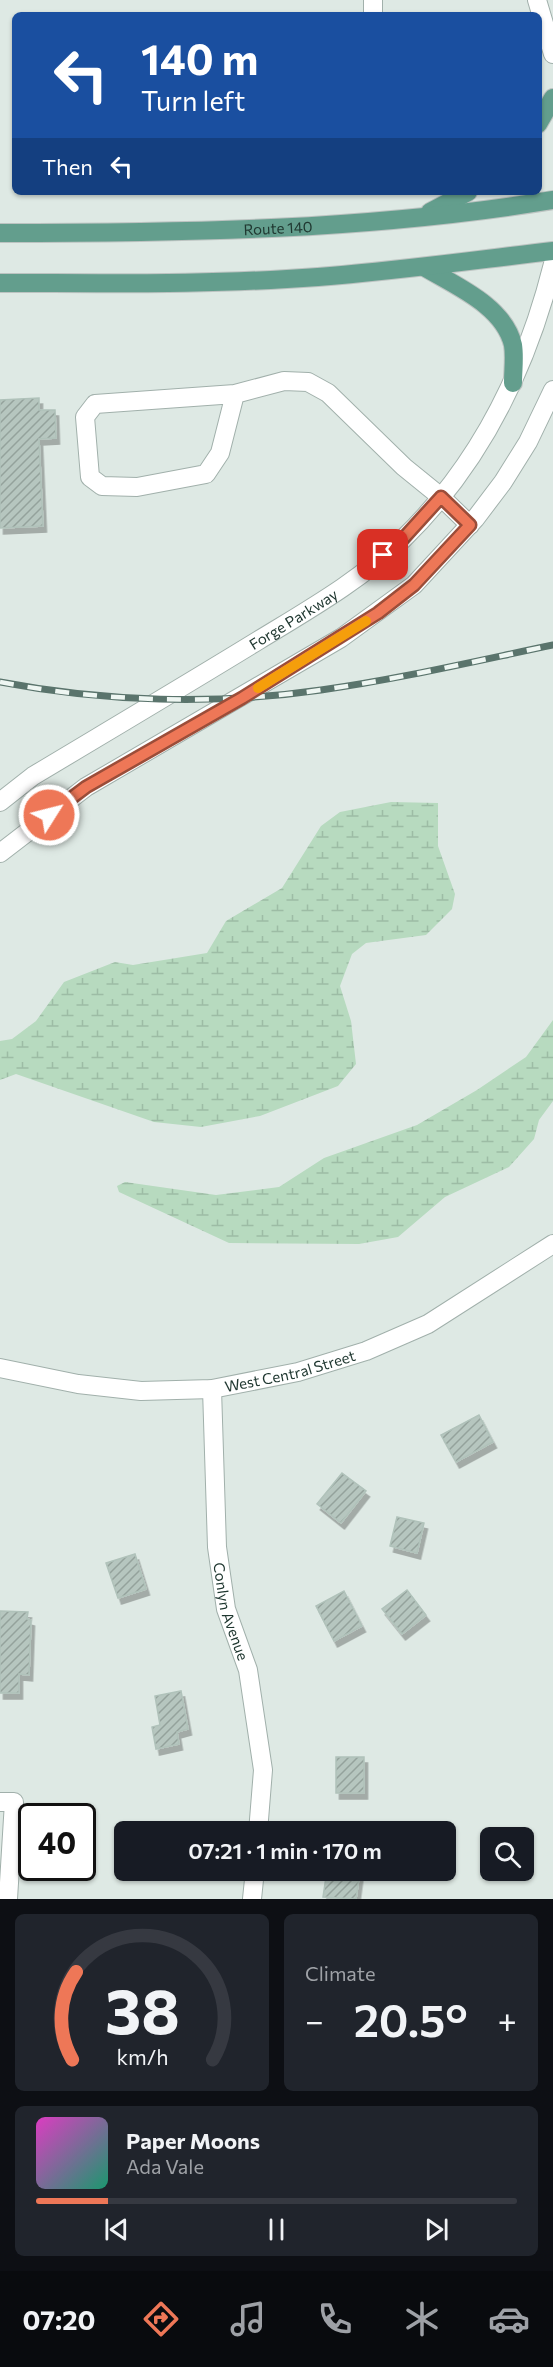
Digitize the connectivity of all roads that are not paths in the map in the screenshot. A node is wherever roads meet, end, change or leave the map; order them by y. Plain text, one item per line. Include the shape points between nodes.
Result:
1 (542, 17) edge
2 (553, 54) edge
3 (553, 98) edge
4 (542, 117) edge
5 (462, 195) edge
6 (553, 200) edge
7 (419, 218) junction
8 (0, 233) edge
9 (553, 251) edge
10 (553, 264) edge
11 (424, 267) junction
12 (0, 283) edge
13 (513, 383) junction
14 (553, 390) edge
15 (235, 394) junction
16 (441, 497) junction
17 (470, 525) junction
18 (0, 802) edge
19 (0, 853) edge
20 (553, 1244) edge
21 (0, 1368) edge
22 (212, 1389) junction
23 (0, 1802) edge
24 (259, 1821) edge
25 (254, 1881) edge
26 (8, 1899) edge
27 (252, 1899) edge

1 - 2 street
3 - 4 main road
5 - 7 main road
6 - 7 main road, Route 140
7 - 8 main road, Route 140 via 170,233
9 - 11 main road
10 - 13 street, Forge Parkway
11 - 12 main road via 316,277 174,283
11 - 13 main road via 474,297 501,321 512,344
13 - 16 street, Forge Parkway via 461,472
14 - 17 street via 528,442
15 - 15 street via 95,404 85,417 90,477 102,486 137,487 206,474 220,453
15 - 16 street via 284,381 308,382 328,393
16 - 17 street
16 - 18 street, Forge Parkway via 401,541 328,597 33,776
17 - 19 street via 414,585 378,613 242,698 86,787
20 - 22 street, West Central Street via 428,1324 366,1351 298,1372
21 - 22 street, West Central Street via 78,1384 141,1391
22 - 24 street, Conlyn Avenue via 217,1547 226,1609 248,1670 263,1770
23 - 26 street via 14,1802
25 - 27 street

